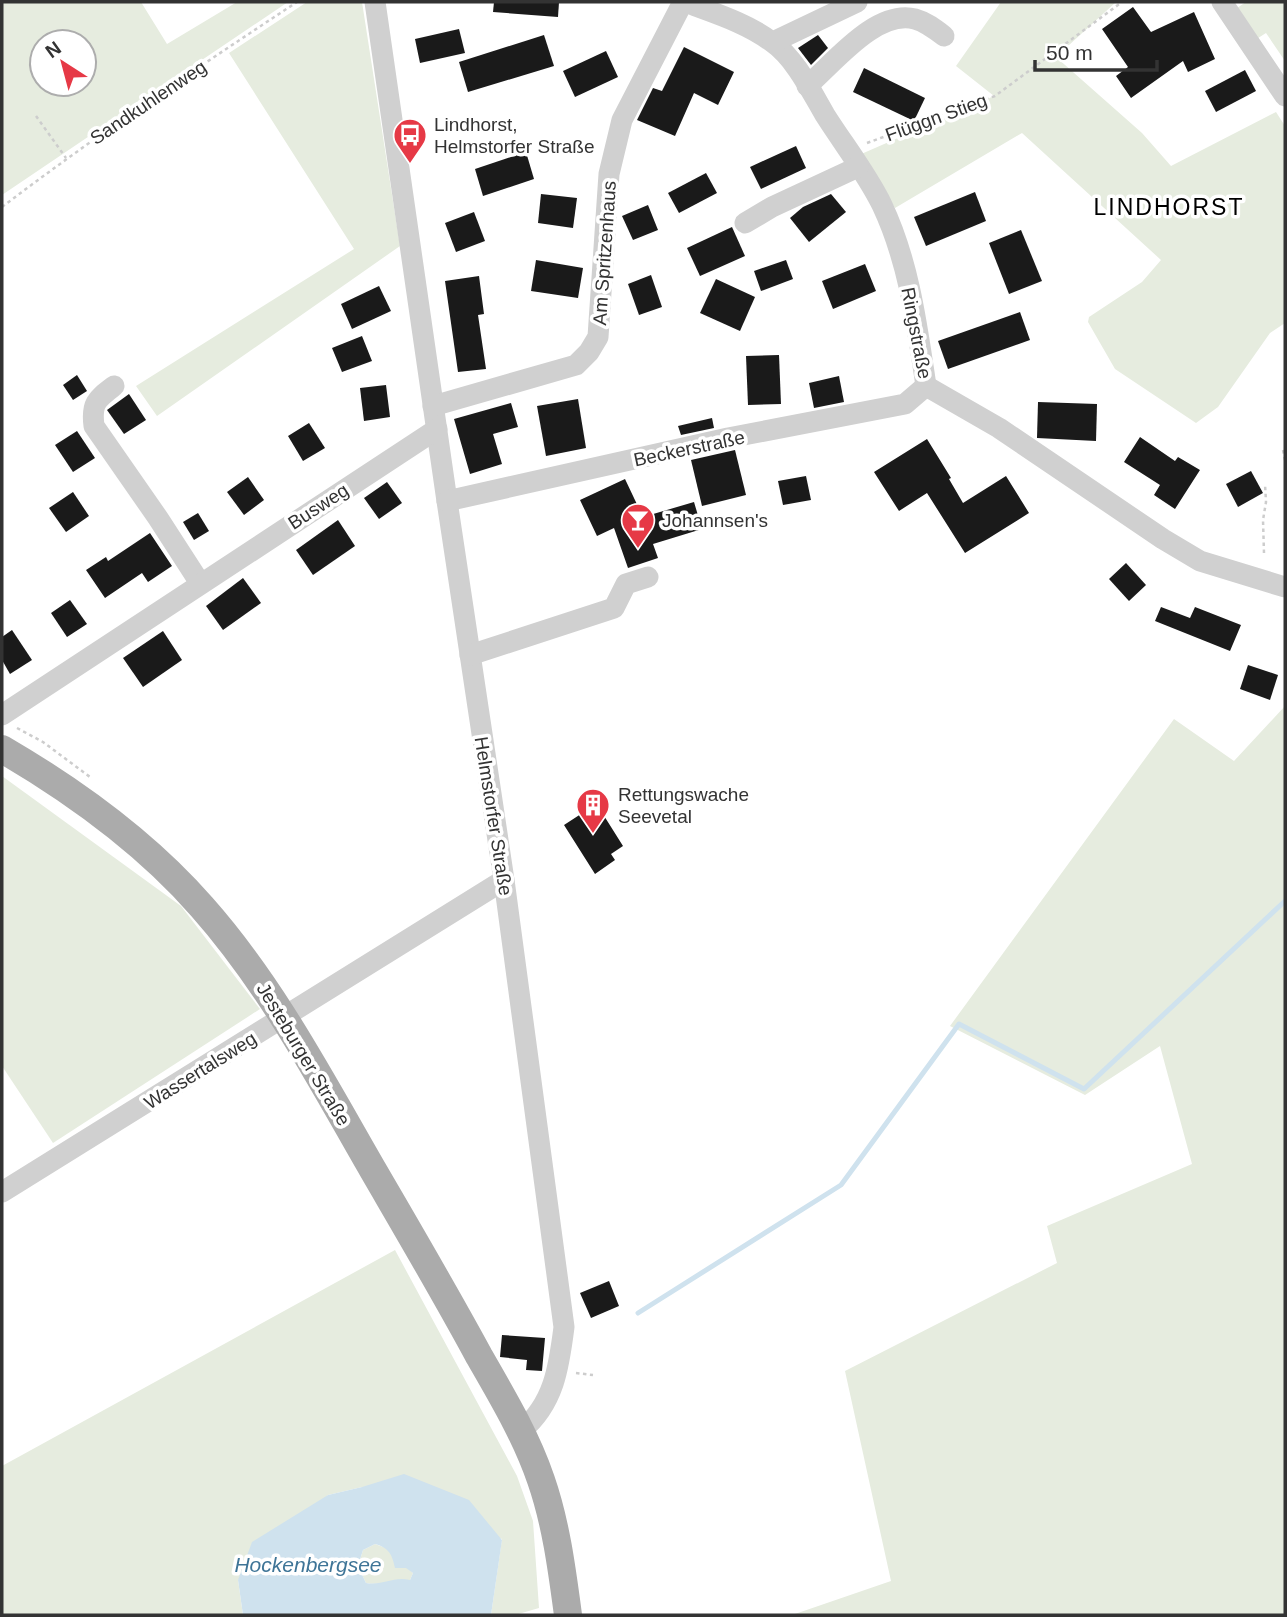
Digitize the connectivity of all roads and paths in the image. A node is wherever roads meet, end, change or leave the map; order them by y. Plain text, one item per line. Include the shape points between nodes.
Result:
1 (297, 2) edge
2 (375, 2) edge
3 (684, 2) edge
4 (858, 2) edge
5 (1122, 2) edge
6 (1222, 2) edge
7 (944, 36) dead end
8 (773, 42) junction
9 (807, 86) junction
10 (1285, 96) edge
11 (36, 116) dead end
12 (66, 158) junction
13 (853, 159) junction
14 (2, 206) edge
15 (745, 223) dead end
16 (114, 386) dead end
17 (926, 386) junction
18 (433, 406) junction
19 (437, 429) junction
20 (1283, 450) dead end
21 (1285, 460) edge
22 (1265, 484) dead end
23 (447, 501) junction
24 (1264, 553) dead end
25 (648, 577) dead end
26 (200, 583) junction
27 (1285, 587) edge
28 (470, 655) junction
29 (2, 715) edge
30 (2, 749) edge
31 (505, 880) junction
32 (284, 1017) junction
33 (2, 1192) edge
34 (521, 1431) junction
35 (567, 1615) edge

1 - 12 path, Sandkuhlenweg
2 - 18 street, Helmstorfer Straße
3 - 8 street, Ringstraße
3 - 18 street, Am Spritzenhaus via 622,120 609,174 598,337 589,352 576,365
4 - 8 street
5 - 13 path, Flüggn Stieg via 995,96
6 - 10 street
7 - 9 street via 914,18 894,19 855,42
8 - 9 street, Ringstraße
9 - 13 street, Ringstraße
11 - 12 path
12 - 14 path, Sandkuhlenweg
13 - 15 street
13 - 17 street, Ringstraße via 882,205 897,243 913,299
16 - 26 street via 92,410 94,426
17 - 23 street, Beckerstraße via 905,404
17 - 27 street, Ringstraße via 999,428 1200,561
18 - 19 street, Helmstorfer Straße
19 - 23 street, Helmstorfer Straße
19 - 26 street, Busweg
20 - 21 path
22 - 24 path
23 - 28 street, Helmstorfer Straße
25 - 28 street via 626,584 614,608
26 - 29 street, Busweg
28 - 31 street, Helmstorfer Straße
30 - 32 main road, Jesteburger Straße via 99,814 150,856 201,905
31 - 32 street, Wassertalsweg
31 - 34 street, Helmstorfer Straße via 564,1327 559,1370 533,1422
32 - 33 street, Wassertalsweg
32 - 34 main road, Jesteburger Straße
34 - 35 main road via 556,1531

